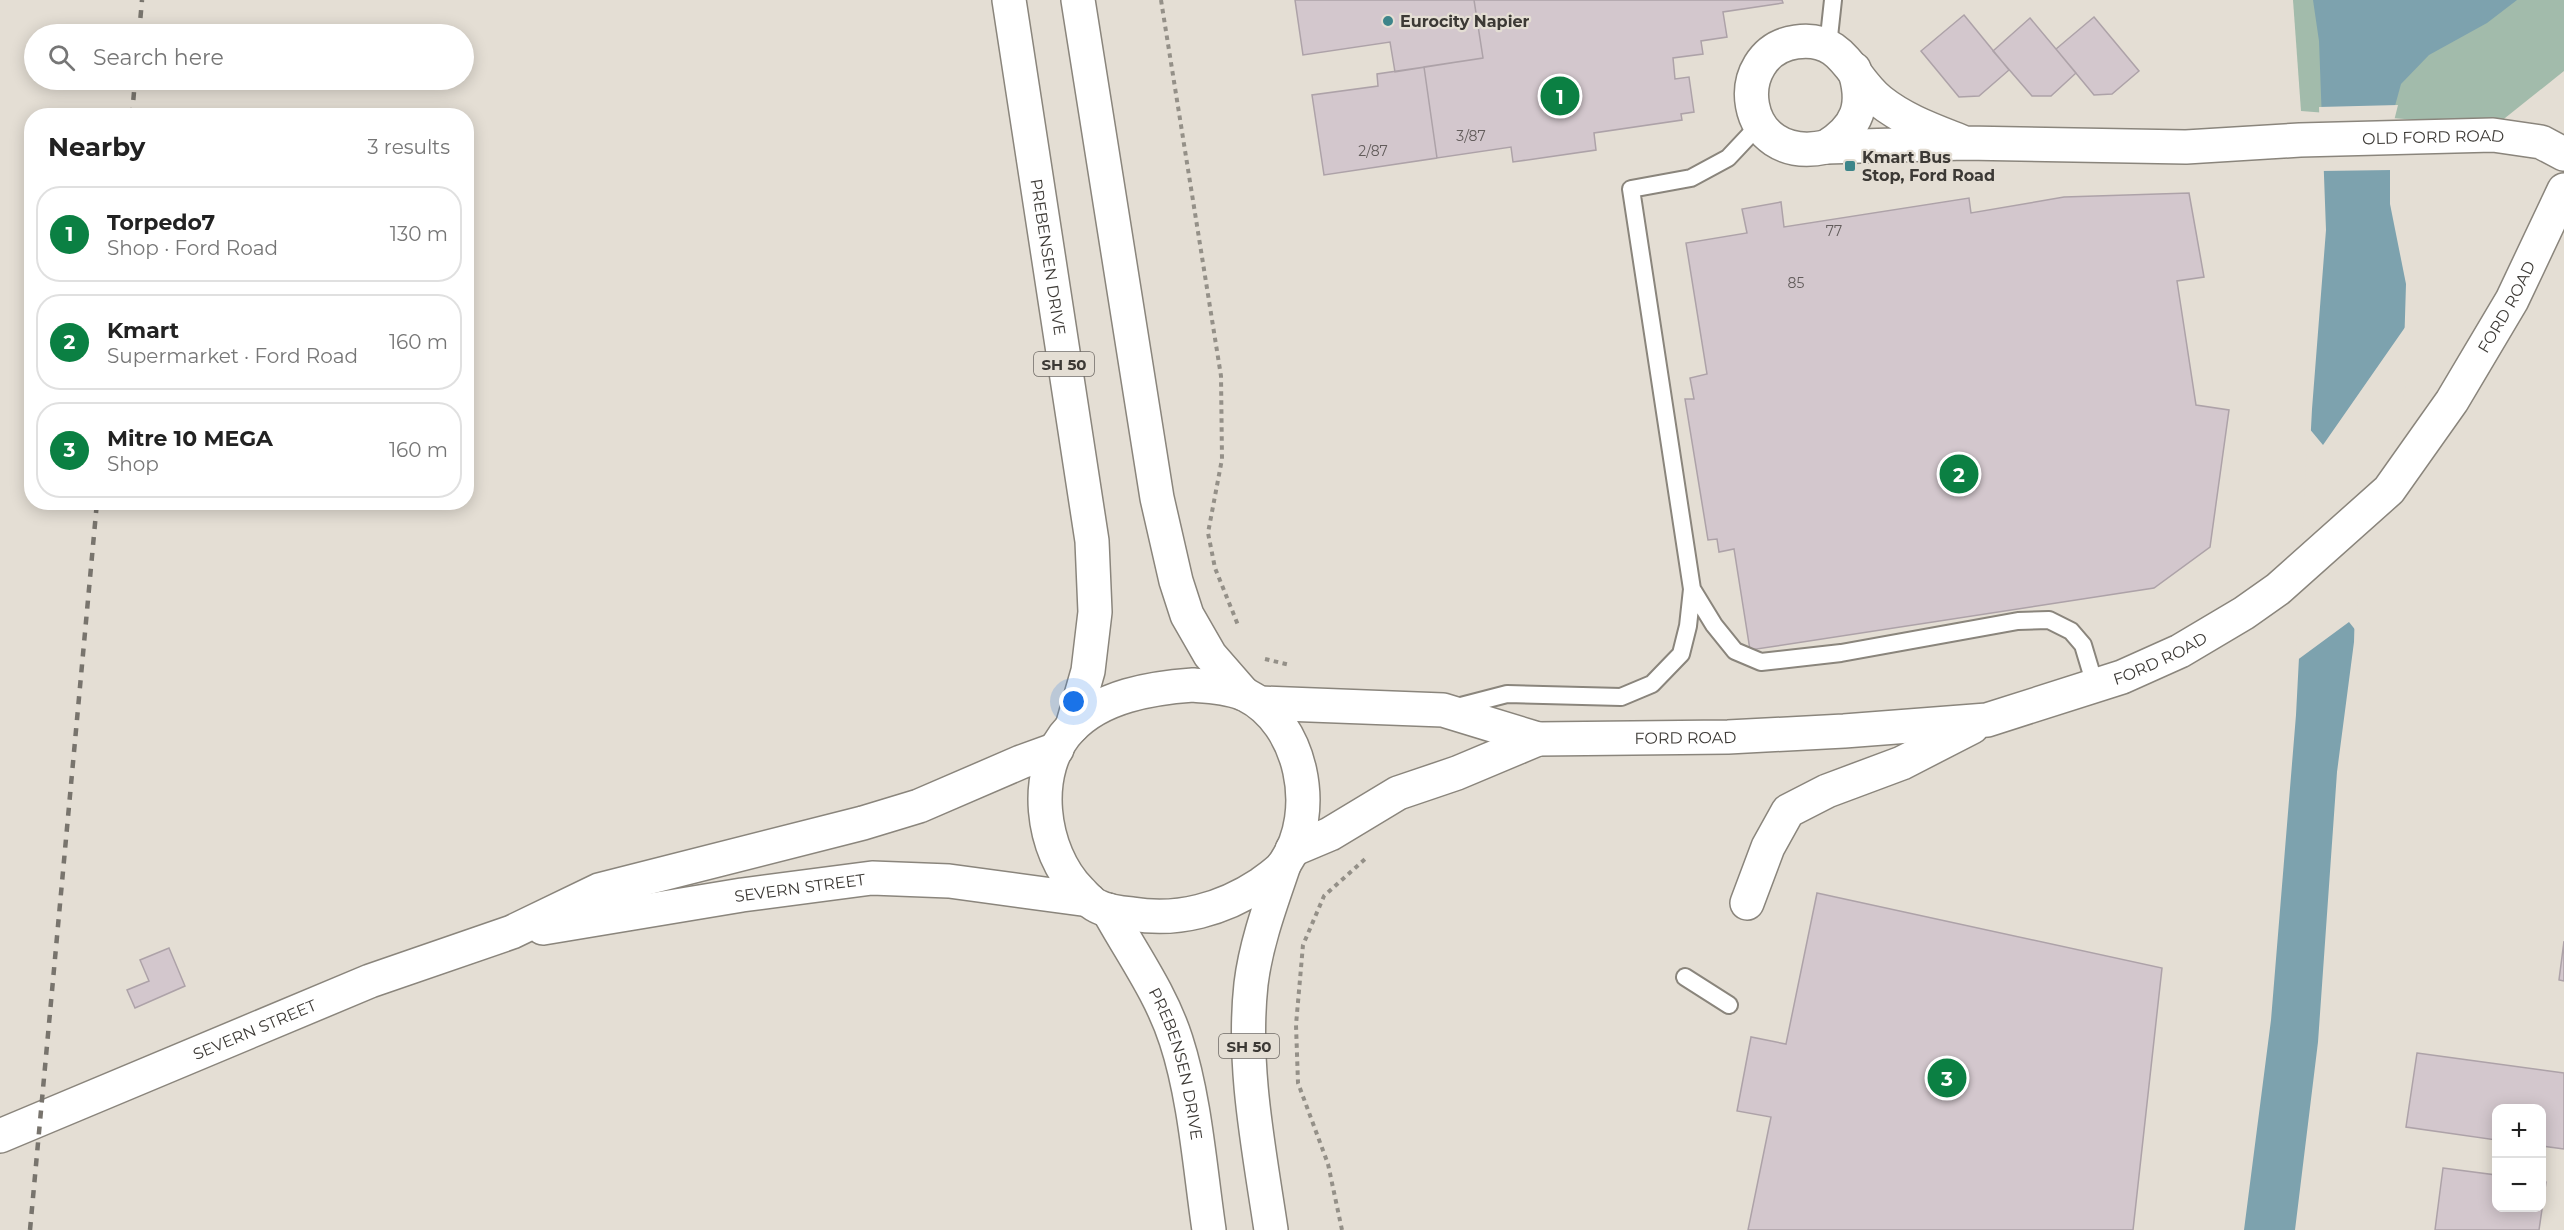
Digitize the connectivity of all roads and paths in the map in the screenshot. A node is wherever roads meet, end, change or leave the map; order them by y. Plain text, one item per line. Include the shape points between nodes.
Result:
1 (1009, 0) edge
2 (1078, 0) edge
3 (1161, 0) edge
4 (1833, 0) edge
5 (1828, 46) junction
6 (1854, 69) junction
7 (1759, 125) junction
8 (1965, 143) junction
9 (1826, 147) junction
10 (2564, 154) edge
11 (2564, 190) edge
12 (1692, 589) junction
13 (1241, 631) dead end
14 (1259, 653) dead end
15 (1299, 667) dead end
16 (2095, 685) junction
17 (1252, 699) junction
18 (1443, 710) junction
19 (1987, 720) junction
20 (1064, 738) junction
21 (1538, 739) junction
22 (1371, 855) dead end
23 (1288, 857) junction
24 (1747, 903) dead end
25 (1099, 905) junction
26 (512, 932) junction
27 (1685, 977) dead end
28 (1729, 1005) dead end
29 (0, 1136) edge
30 (1209, 1230) edge
31 (1271, 1230) edge
32 (1342, 1230) edge

1 - 20 street, PREBENSEN DRIVE / SH 50 via 1092,541 1095,612 1088,671
2 - 17 street, SH 50 via 1156,498 1176,581 1187,615 1210,655
3 - 13 path via 1221,376 1222,459 1208,533 1215,568
4 - 5 lane
5 - 6 street
5 - 7 street via 1794,42 1777,48 1764,60 1751,92
6 - 8 street via 1878,100 1911,122
6 - 9 street via 1859,105 1853,122 1842,137
7 - 9 street via 1772,139 1789,148 1807,151
7 - 12 lane via 1728,158 1691,178 1631,189
8 - 9 street
8 - 10 street, OLD FORD ROAD via 2186,147 2493,135 2541,142
11 - 16 street, FORD ROAD via 2512,300 2452,401 2389,490 2278,589 2244,613 2180,651
12 - 16 lane via 1735,651 1761,662 1841,653 2018,621 2049,620 2071,632 2083,645
12 - 18 lane via 1681,654 1652,684 1621,697 1508,694
14 - 15 path via 1266,660
16 - 19 street, FORD ROAD
17 - 18 street, FORD ROAD
17 - 20 street, FORD ROAD via 1193,685 1141,692 1108,704
17 - 23 street, SH 50 via 1285,734 1300,772 1302,812
18 - 21 street, FORD ROAD
19 - 21 street, FORD ROAD via 1728,737
19 - 24 street via 1902,763 1827,791 1788,811 1768,848
20 - 25 street, SH 50 via 1049,771 1046,814 1055,853 1073,883
20 - 26 street, SEVERN STREET via 919,806 599,890
21 - 23 street, FORD ROAD via 1398,793
22 - 32 path via 1324,896 1319,906 1303,945 1296,1025 1298,1083 1328,1164
23 - 25 street, SEVERN STREET via 1246,894 1202,911 1155,916
23 - 31 street, SH 50 via 1264,923 1251,984 1249,1046 1254,1114
25 - 26 street, SEVERN STREET via 949,881 872,878
25 - 30 street, PREBENSEN DRIVE / SH 50 via 1160,1002 1176,1040
26 - 29 street, SEVERN STREET via 370,981
27 - 28 lane

